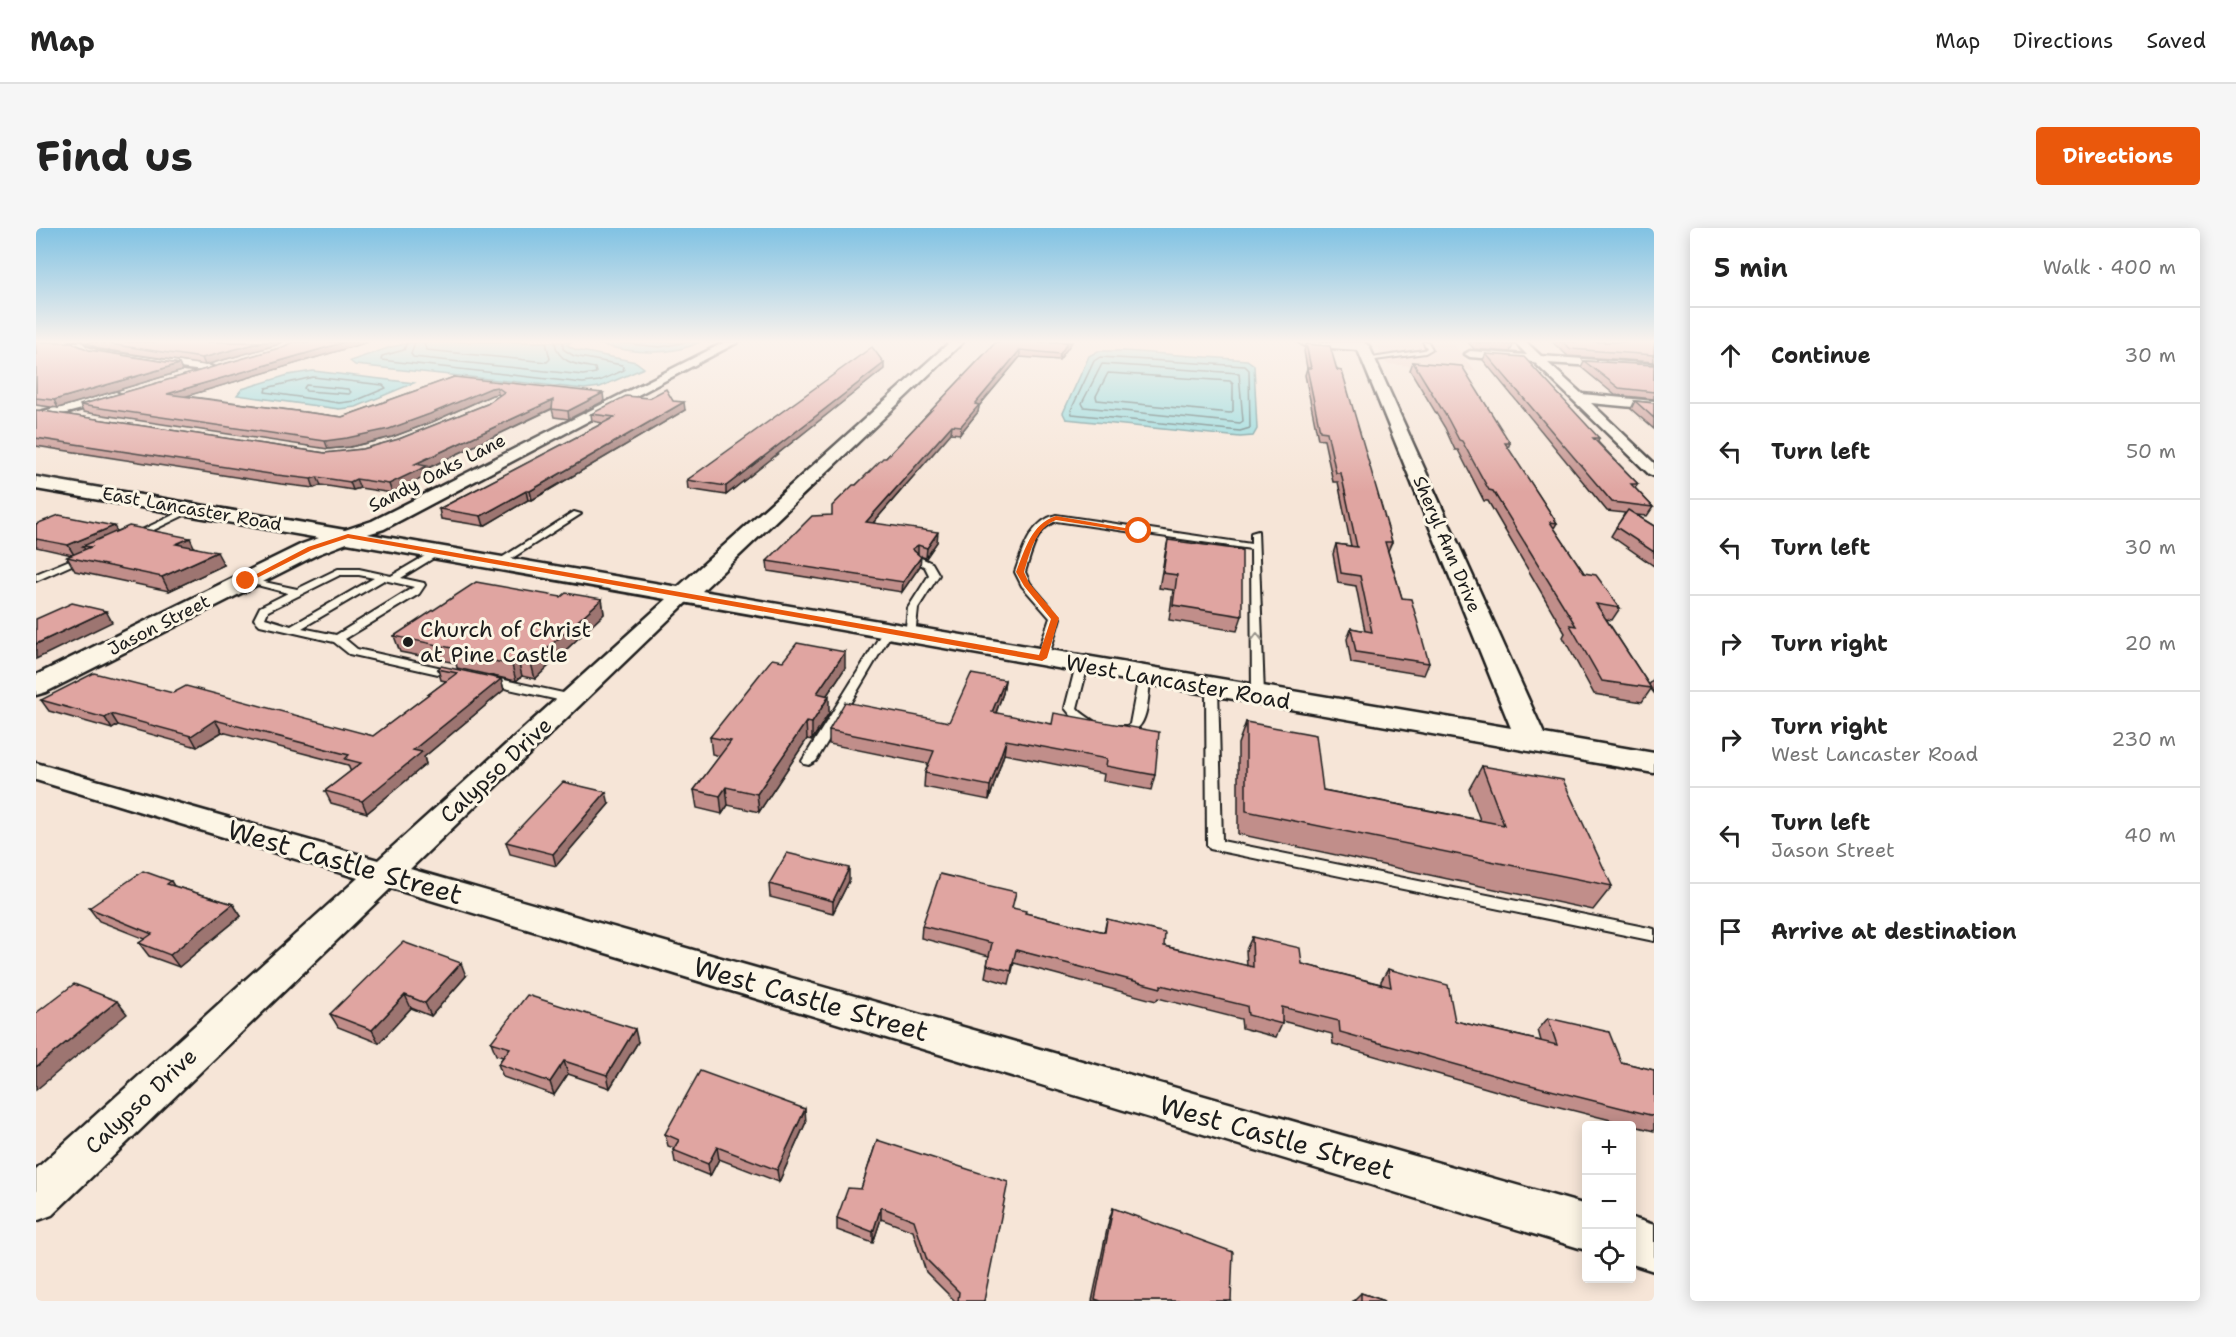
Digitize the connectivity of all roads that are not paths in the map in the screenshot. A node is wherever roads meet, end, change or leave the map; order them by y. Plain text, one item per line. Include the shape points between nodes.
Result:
1 (128, 392) edge
2 (636, 392) edge
3 (903, 392) edge
4 (1382, 392) edge
5 (1573, 392) edge
6 (1579, 398) junction
7 (1654, 405) edge
8 (36, 411) edge
9 (54, 414) junction
10 (36, 419) edge
11 (93, 419) edge
12 (1630, 447) junction
13 (1654, 450) edge
14 (1654, 471) edge
15 (36, 483) edge
16 (194, 509) junction
17 (577, 514) dead end
18 (1255, 533) dead end
19 (348, 536) junction
20 (122, 542) edge
21 (1255, 547) junction
22 (100, 551) edge
23 (440, 552) junction
24 (919, 560) edge
25 (500, 562) junction
26 (36, 578) edge
27 (387, 578) junction
28 (246, 581) junction
29 (298, 592) junction
30 (684, 594) junction
31 (293, 629) junction
32 (899, 634) junction
33 (338, 639) junction
34 (1042, 658) junction
35 (1082, 665) junction
36 (1145, 676) junction
37 (36, 686) edge
38 (1212, 687) junction
39 (1258, 695) junction
40 (572, 699) junction
41 (1532, 742) junction
42 (809, 762) dead end
43 (1654, 763) edge
44 (36, 771) edge
45 (385, 873) junction
46 (1654, 935) edge
47 (36, 1199) edge
48 (1582, 1227) edge
49 (1636, 1242) edge
50 (1654, 1248) edge

1 - 9 street
2 - 19 street, Sandy Oaks Lane via 378,525
3 - 30 street, Calypso Drive
4 - 41 street, Sheryl Ann Drive
5 - 6 street
6 - 7 street
6 - 12 street
8 - 9 street
9 - 10 street
9 - 11 street
12 - 13 street
12 - 14 street
15 - 16 street, East Lancaster Road
16 - 19 street, East Lancaster Road
16 - 20 lane
17 - 25 lane
18 - 21 lane
19 - 23 street, West Lancaster Road
19 - 28 street, Jason Street via 310,549
21 - 34 lane via 1064,518 1048,520 1032,538 1020,572 1055,618
39 -> 21 lane
22 - 26 lane
23 - 25 street, West Lancaster Road
23 - 27 lane
24 - 32 lane via 929,565 934,575
25 - 30 street, West Lancaster Road
27 - 29 lane via 338,572
27 - 31 lane
27 - 33 lane via 420,588
28 - 29 lane
28 - 37 street, Jason Street
29 - 31 lane via 264,609 259,619
30 - 32 street, West Lancaster Road
30 - 40 street, Calypso Drive
31 - 33 lane
32 - 34 street, West Lancaster Road
32 - 42 lane
33 - 40 lane via 353,652
34 - 35 street, West Lancaster Road
35 - 36 street, West Lancaster Road
35 - 36 lane via 1071,708 1086,724 1112,729 1130,730 1136,725
36 - 38 street, West Lancaster Road
38 - 39 street, West Lancaster Road
38 - 46 lane via 1215,845
39 - 41 street, West Lancaster Road
40 - 45 street, Calypso Drive
41 - 43 street, West Lancaster Road
44 - 45 street, West Castle Street
45 - 47 street, Calypso Drive
45 - 48 street, West Castle Street
49 - 50 street

